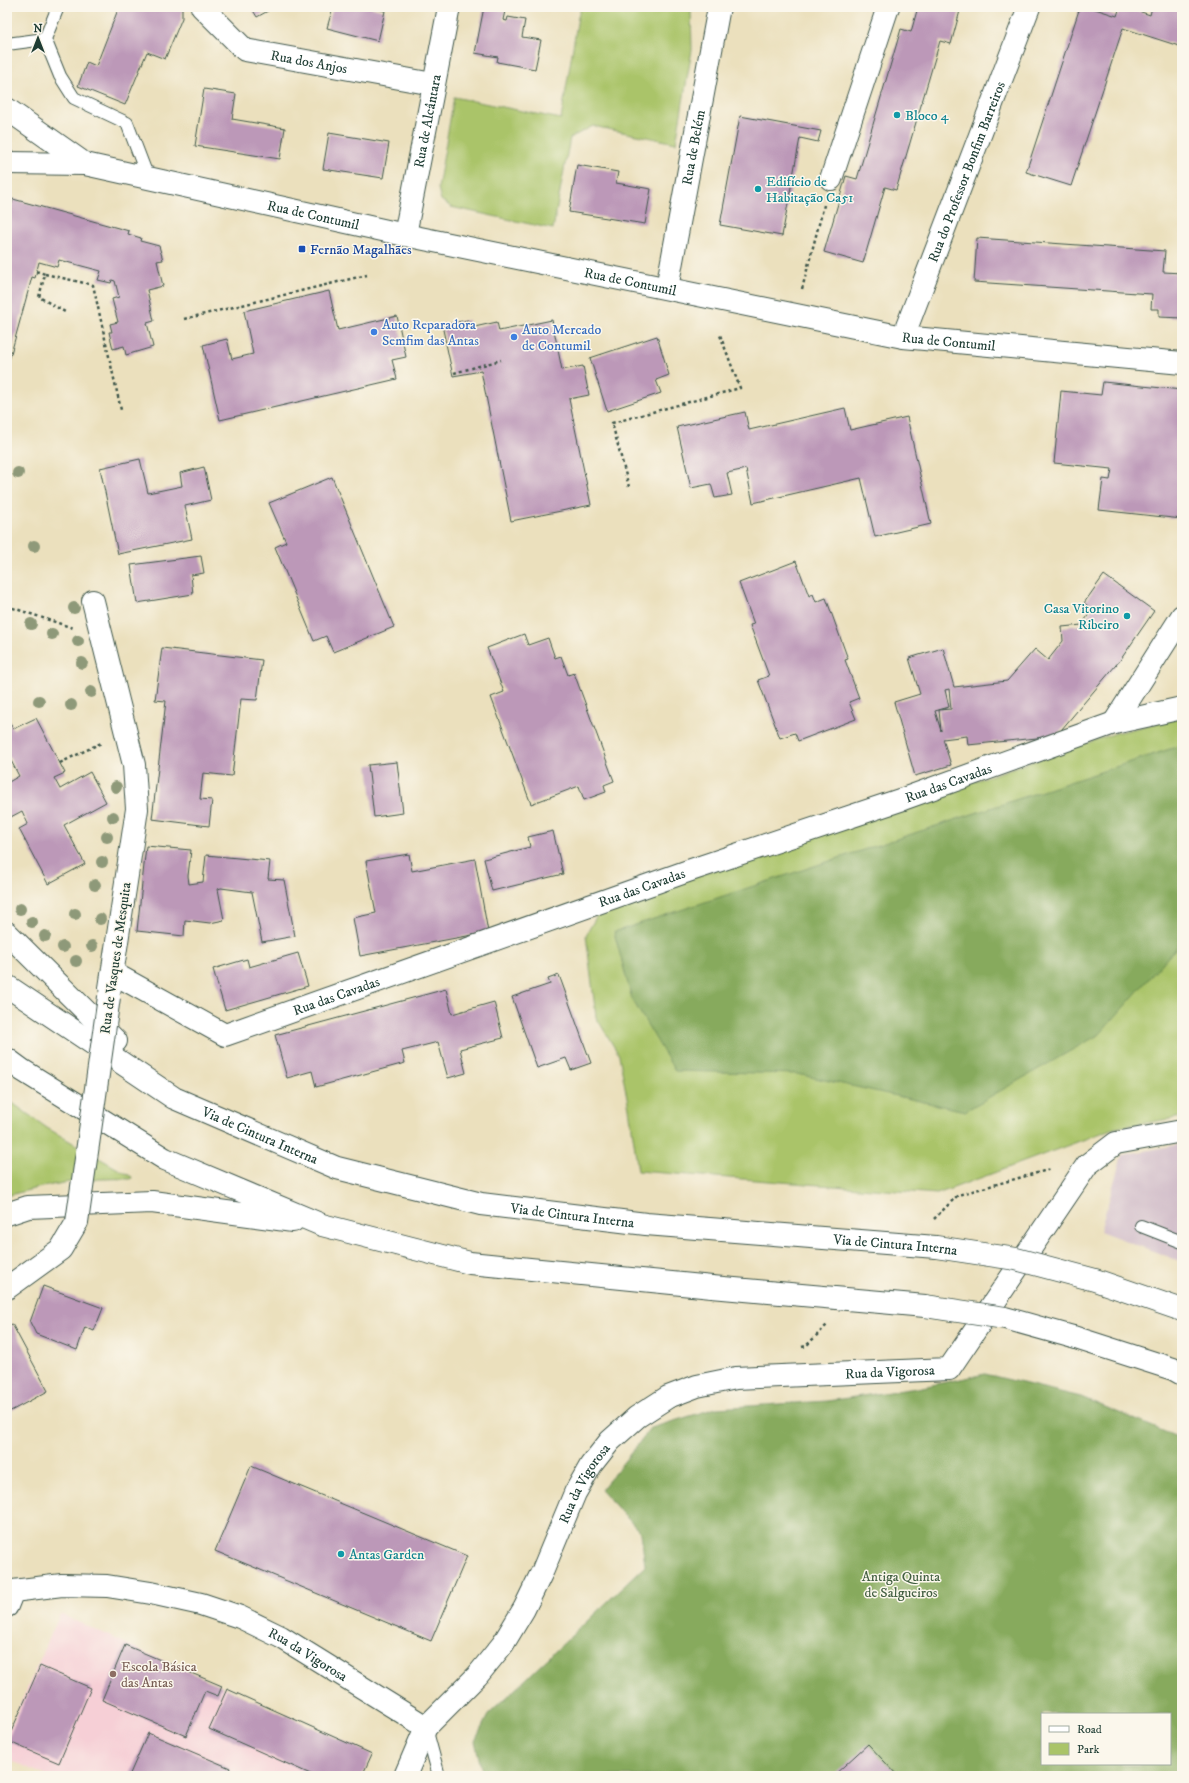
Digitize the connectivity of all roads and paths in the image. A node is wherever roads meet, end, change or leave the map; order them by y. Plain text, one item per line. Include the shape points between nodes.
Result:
1 (58, 7) edge
2 (202, 7) edge
3 (449, 7) edge
4 (719, 7) edge
5 (888, 7) edge
6 (1029, 7) edge
7 (45, 39) junction
8 (7, 44) edge
9 (433, 84) junction
10 (7, 109) edge
11 (7, 163) edge
12 (85, 164) junction
13 (148, 178) junction
14 (831, 179) joint
15 (405, 235) junction
16 (36, 271) dead end
17 (45, 274) junction
18 (367, 275) dead end
19 (667, 288) junction
20 (65, 312) dead end
21 (795, 315) junction
22 (184, 319) dead end
23 (720, 335) dead end
24 (903, 337) junction
25 (501, 360) dead end
26 (1182, 363) edge
27 (454, 373) dead end
28 (121, 410) dead end
29 (629, 487) dead end
30 (93, 601) dead end
31 (7, 606) edge
32 (1182, 616) edge
33 (102, 638) junction
34 (1182, 708) edge
35 (1114, 723) junction
36 (126, 731) junction
37 (60, 763) dead end
38 (7, 933) edge
39 (113, 973) junction
40 (7, 986) edge
41 (7, 1059) edge
42 (174, 1098) junction
43 (1182, 1131) edge
44 (7, 1214) edge
45 (322, 1225) junction
46 (1141, 1226) dead end
47 (1182, 1242) edge
48 (7, 1288) edge
49 (1182, 1310) edge
50 (1182, 1374) edge
51 (9, 1597) edge
52 (426, 1727) junction
53 (405, 1776) edge
54 (440, 1776) edge

1 - 7 lane
2 - 9 main road, Rua dos Anjos via 245,50
3 - 9 main road, Rua de Alcântara
4 - 19 main road, Rua de Belém
5 - 14 main road
6 - 24 main road, Rua do Professor Bonfim Barreiros
7 - 8 lane
7 - 13 lane via 60,76 74,98 127,123
9 - 15 main road, Rua de Alcântara
10 - 12 main road, Rua de Contumil
11 - 12 main road, Rua de Contumil
12 - 13 main road, Rua de Contumil
13 - 15 main road, Rua de Contumil
14 - 21 path
15 - 19 main road, Rua de Contumil
16 - 17 path
17 - 20 path via 39,297
17 - 28 path via 93,285
18 - 22 path
19 - 21 main road, Rua de Contumil
21 - 24 main road, Rua de Contumil
23 - 29 path via 740,388 612,423
24 - 26 main road, Rua de Contumil
25 - 27 path
30 - 33 main road, Rua de Vasques de Mesquita
31 - 33 path
32 - 35 main road
33 - 36 main road, Rua de Vasques de Mesquita
34 - 35 main road, Rua das Cavadas
35 - 39 main road, Rua das Cavadas via 225,1035
36 - 37 path
36 - 39 main road, Rua de Vasques de Mesquita via 134,765 137,809
38 - 42 main road
39 - 48 main road, Rua de Vasques de Mesquita, bridge via 77,1222 61,1249
40 - 42 main road, Via de Cintura Interna
41 - 45 main road via 165,1159
42 - 49 main road, Via de Cintura Interna, bridge via 337,1168 481,1204 646,1224 936,1247 1016,1258 1095,1280
43 - 52 main road, Rua da Vigorosa via 1116,1143 1087,1166 949,1369 736,1378 697,1386 668,1397 637,1417 610,1441 591,1466 576,1493 524,1609 503,1644 477,1676
44 - 45 main road via 28,1207 152,1202
45 - 50 main road, bridge via 470,1262 925,1306 1005,1318 1073,1337
46 - 47 lane
51 - 52 main road, Rua da Vigorosa via 62,1585 107,1586 201,1604 240,1617 282,1637
52 - 53 main road
52 - 54 lane

